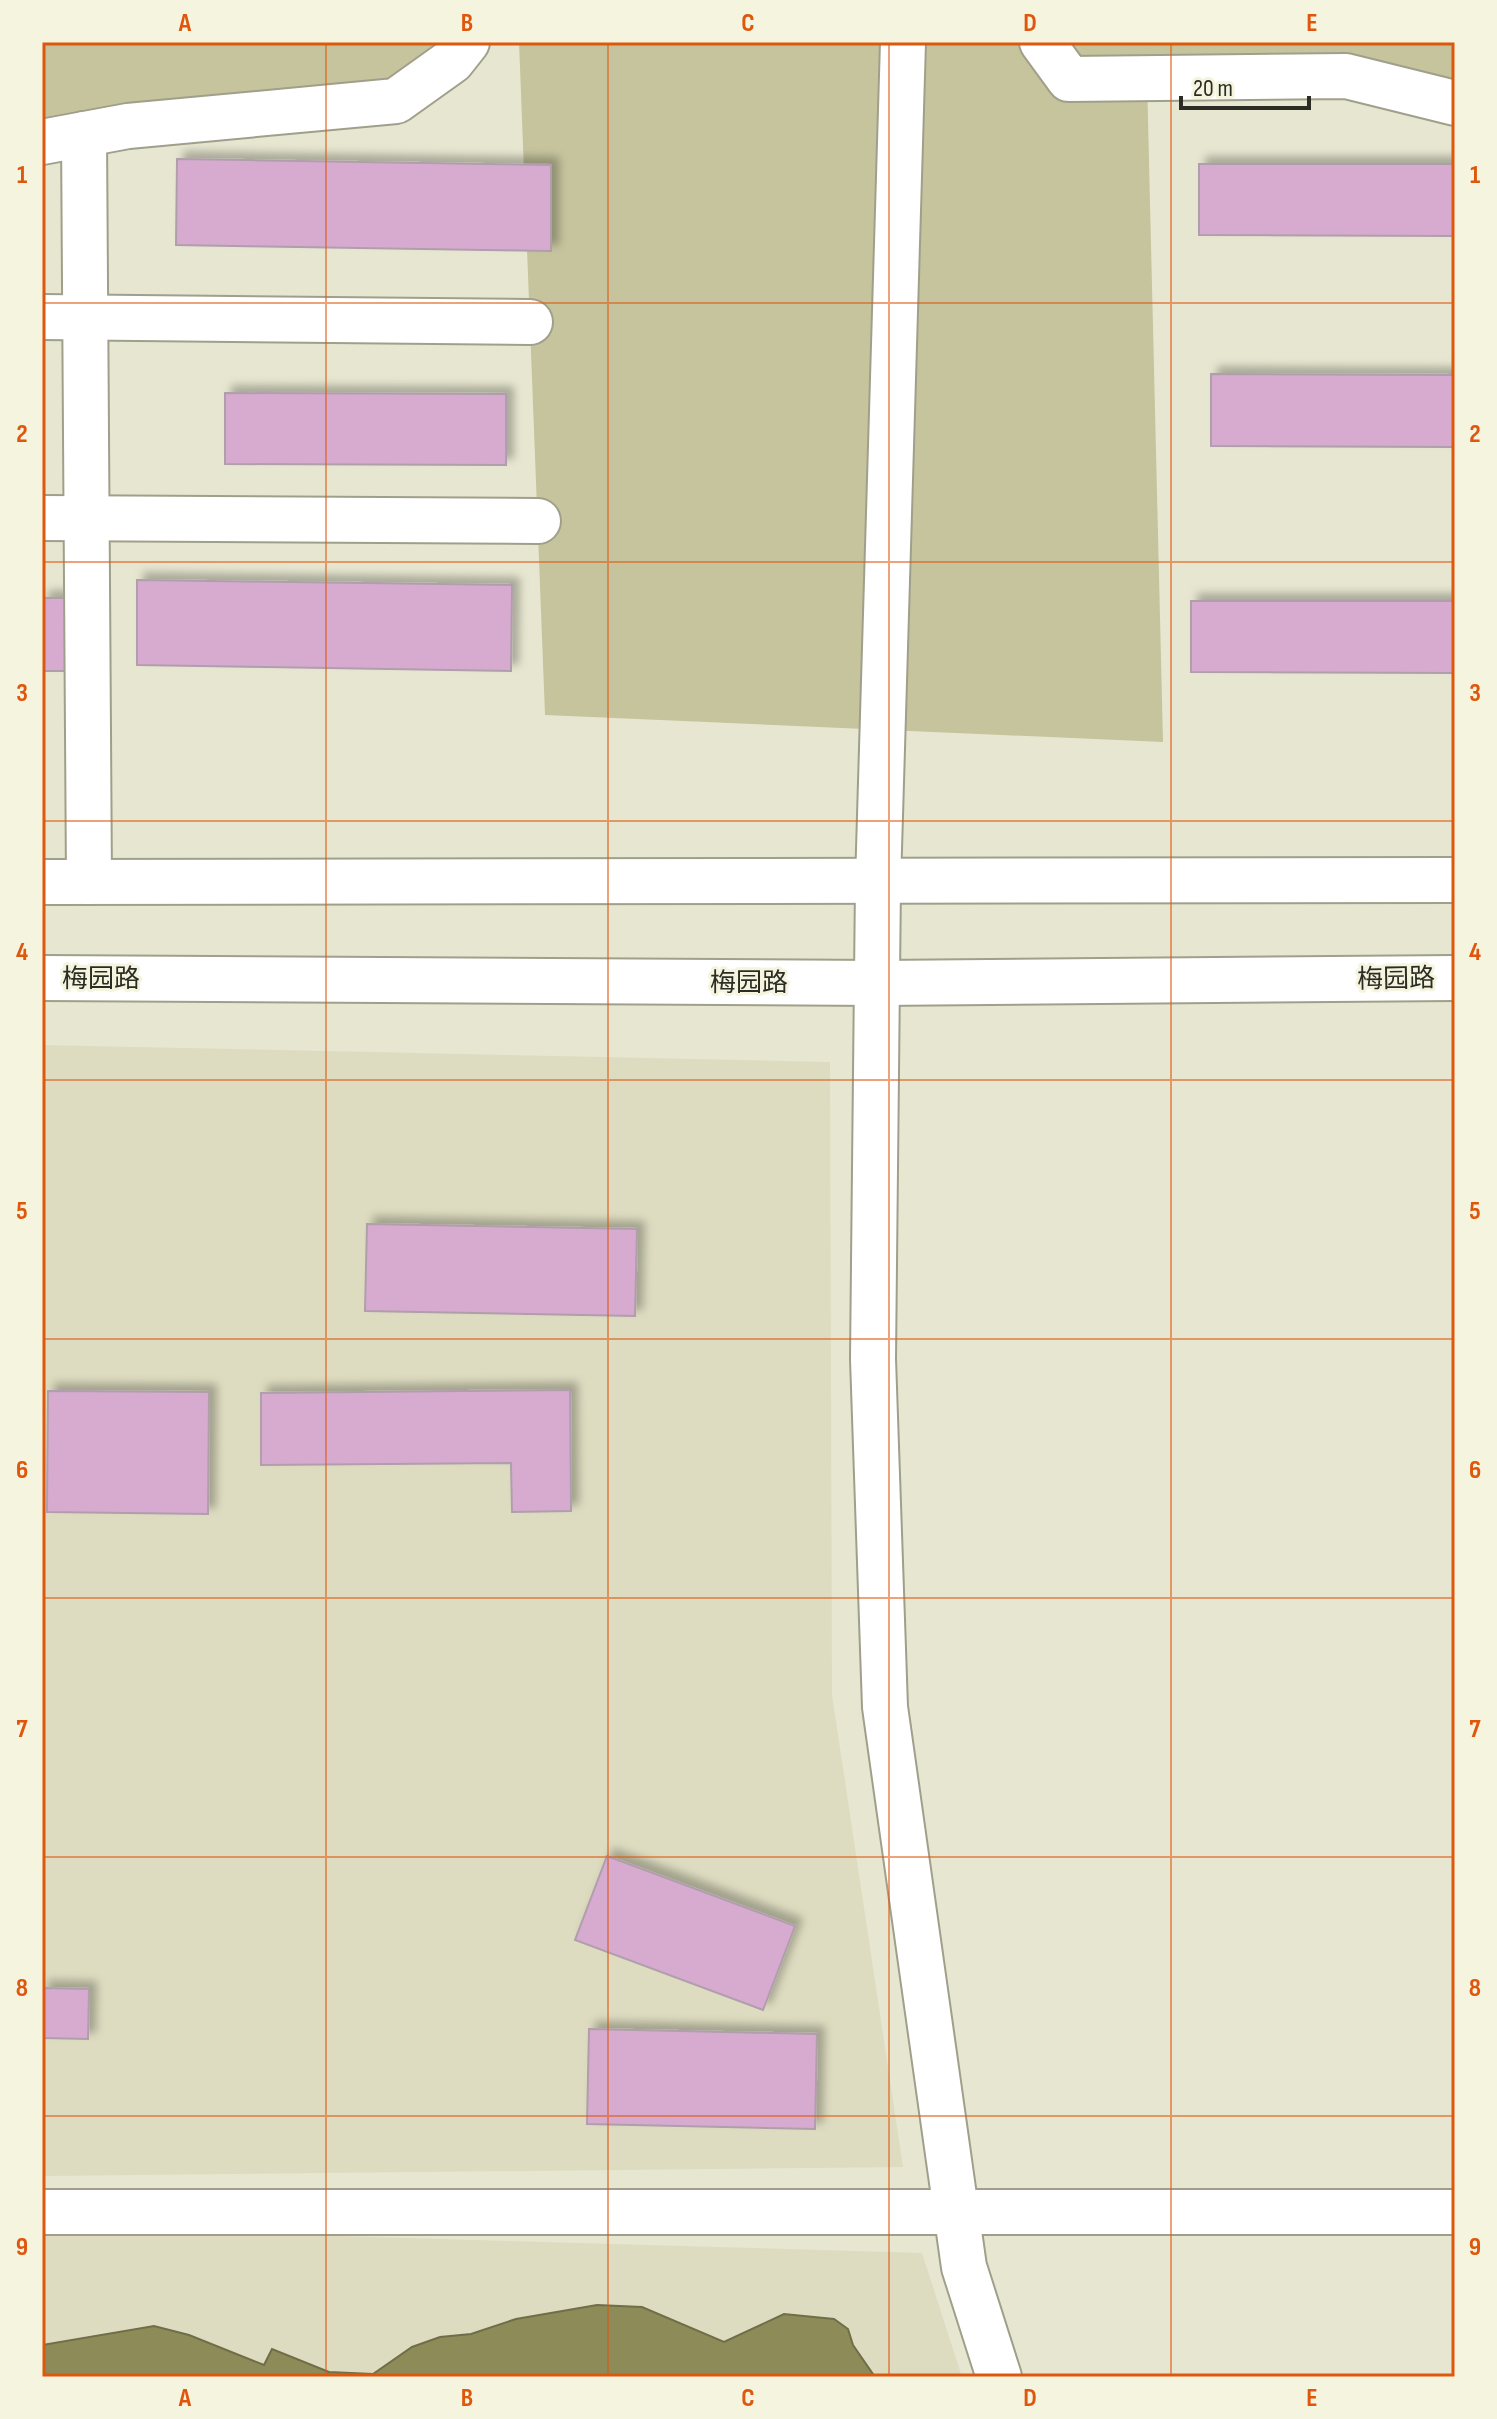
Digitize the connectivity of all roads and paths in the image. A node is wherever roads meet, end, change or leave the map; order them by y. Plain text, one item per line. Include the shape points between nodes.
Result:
1 (467, 42) edge
2 (903, 42) edge
3 (1042, 42) edge
4 (1455, 103) edge
5 (84, 134) junction
6 (42, 142) edge
7 (42, 317) edge
8 (86, 317) junction
9 (530, 322) dead end
10 (42, 518) edge
11 (87, 518) junction
12 (538, 521) dead end
13 (1455, 880) edge
14 (42, 882) edge
15 (89, 882) junction
16 (878, 883) junction
17 (42, 978) edge
18 (1455, 978) edge
19 (879, 983) junction
20 (956, 2209) junction
21 (42, 2212) edge
22 (1455, 2212) edge
23 (999, 2377) edge

1 - 5 main road via 452,61 396,101
2 - 16 main road
3 - 4 main road via 1069,79 1346,76
5 - 6 main road
5 - 8 main road
7 - 8 main road
8 - 9 main road
8 - 11 main road
10 - 11 main road
11 - 12 main road
11 - 15 main road
13 - 16 main road
14 - 15 main road
15 - 16 main road
16 - 19 main road
17 - 19 main road, 梅园路
18 - 19 main road, 梅园路
19 - 20 main road via 873,1359 885,1707
20 - 21 main road
20 - 22 main road
20 - 23 main road via 964,2267

